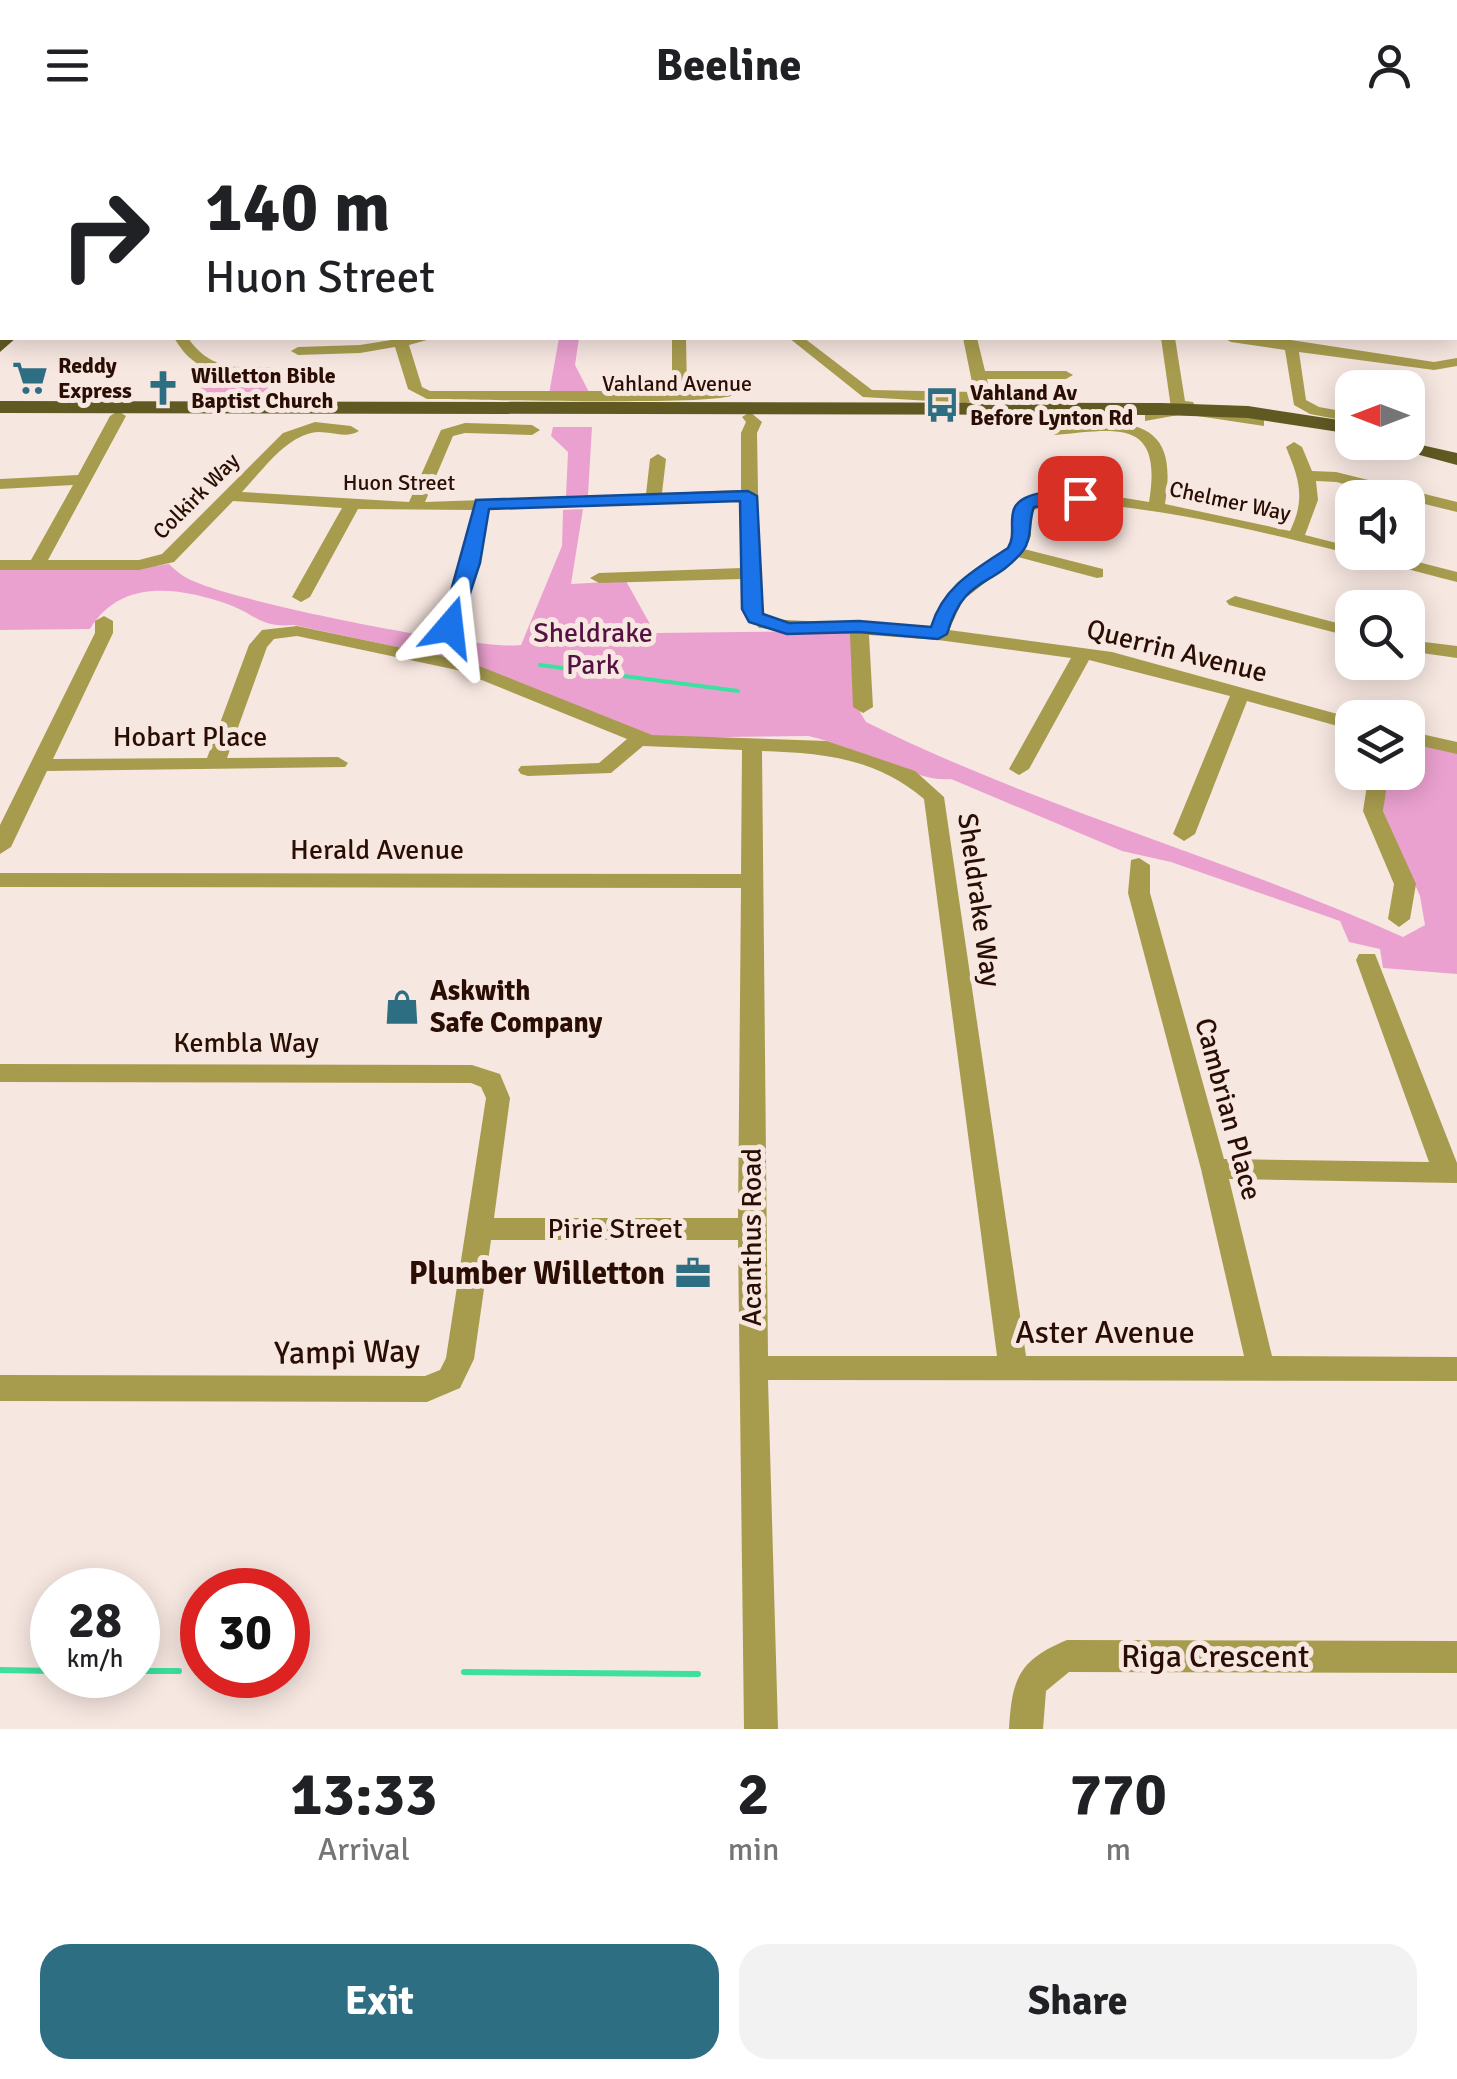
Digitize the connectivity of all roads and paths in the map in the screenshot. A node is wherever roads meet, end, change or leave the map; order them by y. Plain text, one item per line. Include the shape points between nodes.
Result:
1 (183, 340) edge
2 (416, 340) edge
3 (679, 340) edge
4 (798, 340) edge
5 (971, 340) edge
6 (1168, 340) edge
7 (1178, 340) edge
8 (1251, 340) edge
9 (400, 343) junction
10 (301, 344) edge
11 (1291, 344) junction
12 (1449, 364) edge
13 (980, 375) junction
14 (1066, 375) dead end
15 (280, 396) junction
16 (680, 397) junction
17 (724, 401) junction
18 (0, 406) edge
19 (1184, 409) junction
20 (233, 411) junction
21 (782, 412) junction
22 (1335, 414) edge
23 (0, 415) edge
24 (118, 416) junction
25 (316, 416) junction
26 (1150, 418) junction
27 (1259, 423) junction
28 (1335, 425) edge
29 (751, 426) junction
30 (351, 430) dead end
31 (532, 430) dead end
32 (1055, 430) dead end
33 (1335, 434) edge
34 (1425, 443) edge
35 (1294, 448) dead end
36 (1457, 450) edge
37 (1425, 452) edge
38 (658, 459) dead end
39 (1457, 459) edge
40 (1309, 476) junction
41 (86, 478) junction
42 (0, 484) edge
43 (230, 496) junction
44 (654, 496) junction
45 (748, 496) junction
46 (482, 504) junction
47 (351, 506) junction
48 (415, 507) junction
49 (1457, 507) edge
50 (1156, 508) junction
51 (1295, 538) junction
52 (1335, 547) edge
53 (1014, 551) junction
54 (0, 565) edge
55 (37, 565) junction
56 (1425, 569) edge
57 (750, 574) junction
58 (1097, 574) dead end
59 (1457, 577) edge
60 (599, 578) dead end
61 (301, 596) dead end
62 (1235, 601) dead end
63 (104, 621) dead end
64 (450, 627) dead end
65 (859, 627) junction
66 (1335, 627) edge
67 (938, 634) junction
68 (1425, 648) edge
69 (1457, 652) edge
70 (1082, 654) junction
71 (1240, 695) junction
72 (863, 707) dead end
73 (1335, 720) edge
74 (640, 738) junction
75 (1425, 741) edge
76 (752, 744) junction
77 (1457, 748) edge
78 (338, 763) dead end
79 (216, 764) junction
80 (41, 765) junction
81 (1019, 768) dead end
82 (528, 770) dead end
83 (1377, 790) edge
84 (1184, 834) dead end
85 (0, 847) edge
86 (1139, 865) dead end
87 (0, 880) edge
88 (753, 881) junction
89 (1399, 919) dead end
90 (1367, 960) dead end
91 (0, 1073) edge
92 (490, 1081) joint
93 (1214, 1169) junction
94 (1451, 1173) edge
95 (479, 1229) junction
96 (751, 1229) junction
97 (1013, 1367) junction
98 (754, 1368) junction
99 (1261, 1368) junction
100 (1457, 1369) edge
101 (0, 1388) edge
102 (1457, 1656) edge
103 (761, 1729) edge
104 (1026, 1729) edge

1 - 15 street via 196,355
2 - 9 street
3 - 16 street
4 - 13 street via 861,390 880,397 976,397 982,393
5 - 13 street
6 - 19 street
7 - 19 street
8 - 11 street
9 - 10 street
9 - 16 street via 416,390 428,396
10 - 15 street
11 - 12 street
11 - 22 street via 1300,402
13 - 14 street
15 - 17 main road, Vahland Avenue
15 - 20 main road
15 - 25 main road
16 - 17 street
17 - 21 main road, Vahland Avenue
17 - 29 street
18 - 20 main road, Vahland Avenue
19 - 21 main road, Vahland Avenue
19 - 26 street
19 - 27 street
19 - 28 main road, Vahland Avenue
20 - 24 main road, Vahland Avenue
20 - 25 main road, Vahland Avenue
21 - 26 main road, Vahland Avenue
21 - 29 main road, Vahland Avenue
23 - 24 main road, Vahland Avenue
24 - 41 street
25 - 29 main road, Vahland Avenue
26 - 27 main road, Vahland Avenue
27 - 33 main road, Vahland Avenue
29 - 45 street, Querrin Avenue
30 - 43 street, Colkirk Way via 315,427 288,436
31 - 48 street via 446,433
32 - 50 street via 1128,430 1151,437 1164,470
34 - 36 main road
35 - 40 street
37 - 39 main road
38 - 44 street
40 - 49 street
40 - 51 street via 1310,506
41 - 42 street
41 - 55 street
43 - 47 street, Huon Street
43 - 55 street, Colkirk Way via 178,550 152,564
44 - 45 street, Huon Street
44 - 46 street, Huon Street
45 - 57 street, Querrin Avenue
46 - 48 street, Huon Street
46 - 64 street
47 - 48 street, Huon Street
47 - 61 street
50 - 51 street, Chelmer Way
50 - 53 street, Chelmer Way via 1036,499 1023,508 1024,528
51 - 52 street, Chelmer Way
53 - 58 street
53 - 67 street via 962,587
54 - 55 street, Colkirk Way
56 - 59 street, Chelmer Way
57 - 60 street
57 - 65 street, Querrin Avenue via 751,609 765,624
62 - 66 street
63 - 80 street
65 - 67 street, Querrin Avenue
65 - 72 street
67 - 70 street, Querrin Avenue
68 - 69 street
70 - 71 street, Querrin Avenue via 1143,664
70 - 81 street
71 - 73 street, Querrin Avenue
71 - 84 street
74 - 76 street, Sheldrake Way
74 - 79 street, Sheldrake Way via 462,666 282,630 258,645
74 - 82 street via 604,770
75 - 77 street
76 - 88 street, Acanthus Road
76 - 97 street, Sheldrake Way via 827,747 908,775 934,797
78 - 79 street, Hobart Place
79 - 80 street, Hobart Place
80 - 85 street
83 - 89 street via 1374,811 1405,884
86 - 93 street, Cambrian Place via 1139,893
87 - 88 street, Herald Avenue
88 - 96 street, Acanthus Road
90 - 94 street
91 - 92 street, Kembla Way via 472,1074
92 - 95 street, Yampi Way via 498,1098
93 - 94 street
93 - 99 street, Cambrian Place
95 - 96 street, Pirie Street
95 - 101 street, Yampi Way via 460,1360 450,1379 427,1390
96 - 98 street, Acanthus Road
97 - 98 street, Aster Avenue
97 - 99 street, Aster Avenue
98 - 103 street, Acanthus Road
99 - 100 street, Aster Avenue
102 - 104 street, Riga Crescent via 1067,1656 1041,1666 1028,1689

